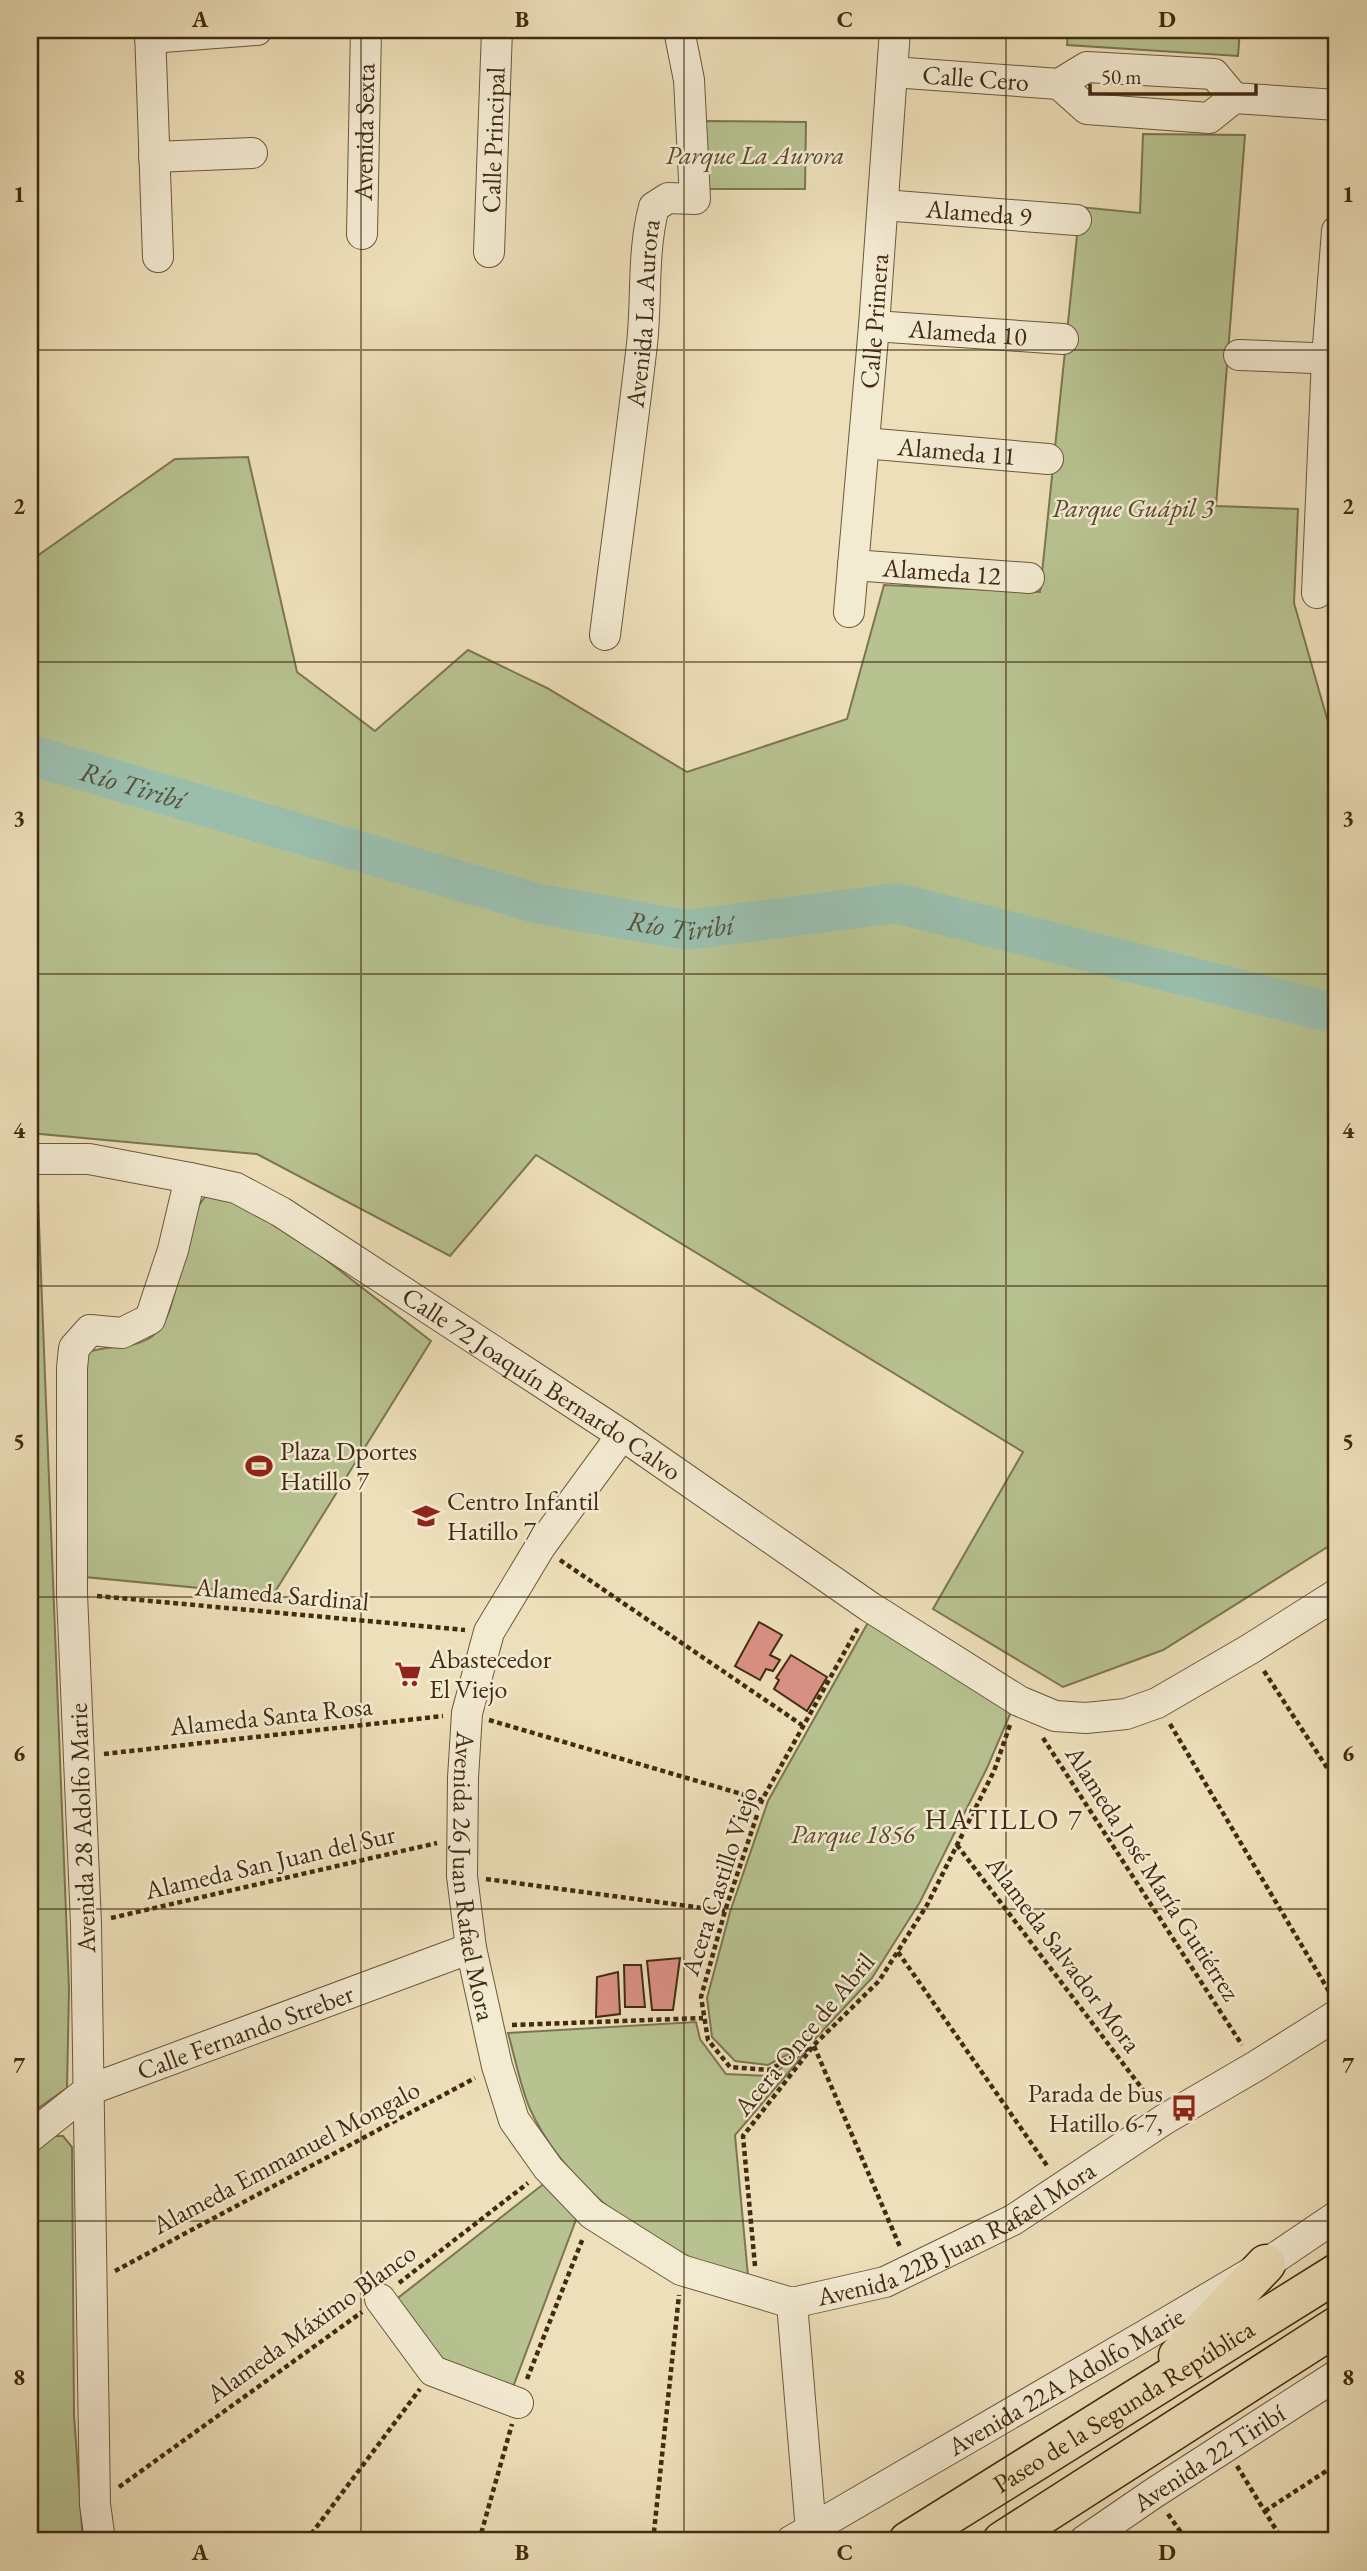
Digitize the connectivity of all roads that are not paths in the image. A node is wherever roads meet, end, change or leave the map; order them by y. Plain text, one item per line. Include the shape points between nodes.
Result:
1 (257, 30) edge
2 (366, 30) edge
3 (497, 30) edge
4 (679, 30) edge
5 (895, 30) edge
6 (150, 34) edge
7 (892, 72) junction
8 (1059, 84) junction
9 (1234, 97) junction
10 (1337, 105) edge
11 (252, 153) dead end
12 (154, 157) junction
13 (883, 205) junction
14 (1076, 220) dead end
15 (1337, 231) edge
16 (362, 234) dead end
17 (489, 252) dead end
18 (158, 257) dead end
19 (874, 326) junction
20 (1063, 340) dead end
21 (1239, 355) dead end
22 (1332, 358) edge
23 (864, 443) junction
24 (1048, 459) dead end
25 (853, 565) junction
26 (1029, 578) dead end
27 (1317, 593) dead end
28 (849, 611) dead end
29 (605, 635) dead end
30 (30, 1159) edge
31 (190, 1178) junction
32 (622, 1435) junction
33 (1337, 1594) edge
34 (471, 1948) junction
35 (1334, 2004) edge
36 (89, 2090) junction
37 (30, 2137) edge
38 (548, 2168) joint
39 (1337, 2216) edge
40 (1266, 2264) junction
41 (1337, 2273) edge
42 (380, 2299) road end
43 (792, 2303) junction
44 (1337, 2326) edge
45 (1337, 2375) edge
46 (1139, 2397) junction
47 (518, 2403) road end
48 (801, 2536) edge
49 (100, 2541) edge
50 (908, 2541) edge
51 (1002, 2541) edge
52 (1084, 2541) edge

1 - 6 street
2 - 16 street, Avenida Sexta
3 - 17 street, Calle Principal
4 - 29 street, Avenida La Aurora via 690,80 695,199 668,198 654,207 650,220 644,322
5 - 7 street, Calle Primera
6 - 12 street
7 - 8 street, Calle Cero
7 - 13 street, Calle Primera
8 - 9 street, Calle Cero via 1087,67 1214,74
8 - 9 street, Calle Cero via 1087,109 1209,118
9 - 10 street
11 - 12 street
12 - 18 street
13 - 14 street, Alameda 9
13 - 19 street, Calle Primera
15 - 22 street
19 - 20 street, Alameda 10
19 - 23 street, Calle Primera
21 - 22 street
22 - 27 street
23 - 24 street, Alameda 11
23 - 25 street, Calle Primera
25 - 26 street, Alameda 12
25 - 28 street, Calle Primera
30 - 31 street, Calle 72 Joaquín Bernardo Calvo via 89,1159
31 - 32 street, Calle 72 Joaquín Bernardo Calvo via 236,1188 281,1212
31 - 36 street, Avenida 28 Adolfo Marie via 150,1319 122,1333 90,1330 74,1348 72,1594
32 - 33 street, Calle 72 Joaquín Bernardo Calvo via 870,1607 1019,1701 1055,1716 1126,1714 1157,1703
32 - 34 street, Avenida 26 Juan Rafael Mora via 540,1547 489,1632 467,1713 461,1837
34 - 36 street, Calle Fernando Streber
34 - 38 street, Avenida 26 Juan Rafael Mora via 514,2120
35 - 43 street, Avenida 22B Juan Rafael Mora via 1256,2067 1165,2119 1013,2220 885,2282
36 - 37 street, Calle Fernando Streber
36 - 49 street, Avenida 28 Adolfo Marie via 94,2504
38 - 43 street, Avenida 22B Juan Rafael Mora via 592,2214 681,2270
39 - 40 street, Avenida 22A Adolfo Marie
40 - 46 highway
40 - 48 street, Avenida 22A Adolfo Marie
41 - 46 highway, Paseo de la Segunda República
42 - 47 street via 433,2371
43 - 48 street
44 - 51 highway, Paseo de la Segunda República
45 - 52 street, Avenida 22 Tiribí
46 - 50 highway, Paseo de la Segunda República

